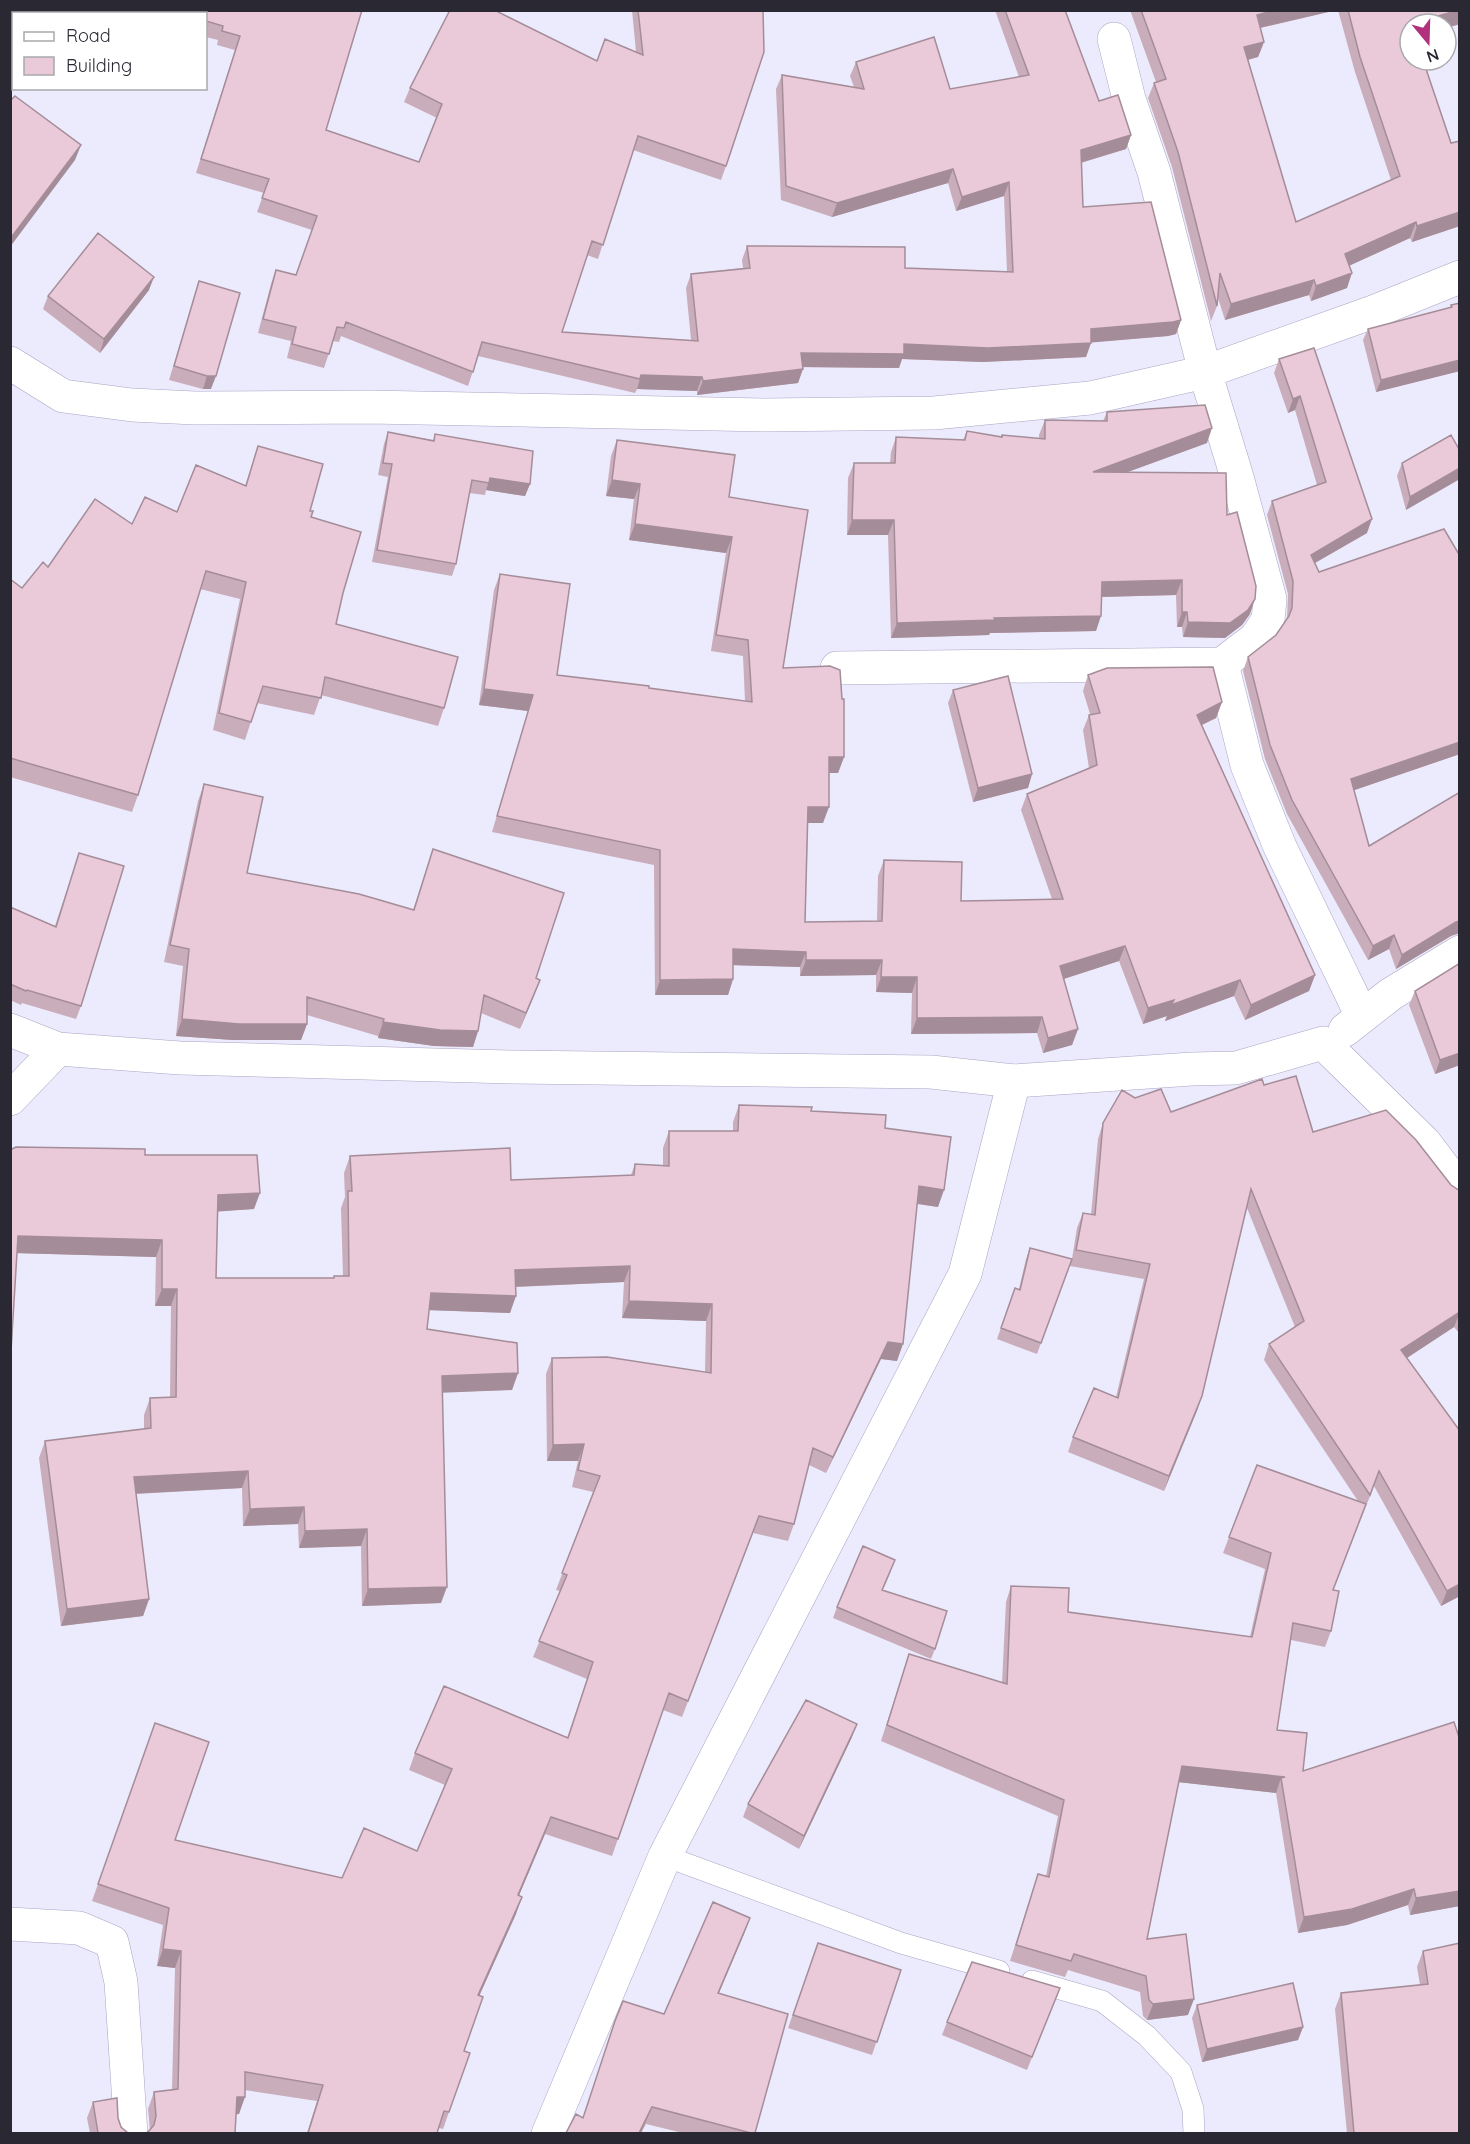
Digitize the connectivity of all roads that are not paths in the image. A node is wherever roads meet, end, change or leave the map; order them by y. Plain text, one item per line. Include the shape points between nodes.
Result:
1 (1114, 39) dead end
2 (1460, 278) edge
3 (10, 363) edge
4 (1205, 372) junction
5 (1222, 663) junction
6 (837, 668) edge
7 (1460, 952) edge
8 (1362, 1016) junction
9 (10, 1030) edge
10 (1323, 1043) junction
11 (58, 1049) junction
12 (1014, 1081) junction
13 (10, 1099) edge
14 (1460, 1189) edge
15 (665, 1856) junction
16 (10, 1924) edge
17 (131, 2133) edge
18 (548, 2133) edge
19 (1194, 2133) edge

1 - 4 street via 1154,172
2 - 4 street
3 - 4 street via 63,396 132,405 765,415 934,412 1090,398
4 - 5 street via 1270,599 1268,620 1256,638
5 - 6 street
5 - 8 street via 1251,775 1280,847
7 - 8 street via 1390,994
8 - 10 street
9 - 11 street
10 - 12 street via 1236,1068
10 - 14 street via 1425,1143
11 - 12 street via 180,1058 512,1067 932,1072
11 - 13 street
12 - 15 street via 964,1274
15 - 18 street
15 - 19 lane via 901,1942 1102,2001 1147,2036 1181,2072 1193,2109
16 - 17 street via 79,1928 112,1942 121,1982

